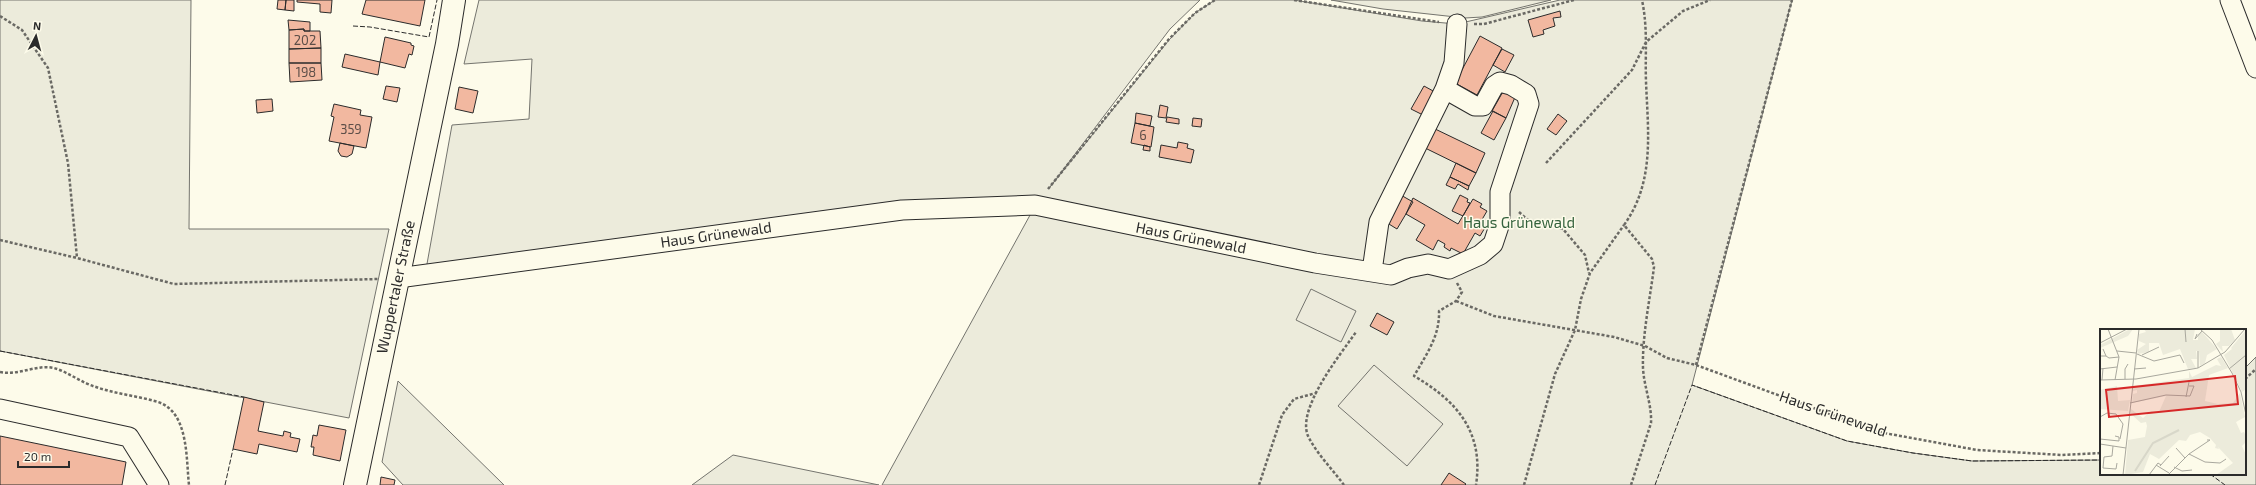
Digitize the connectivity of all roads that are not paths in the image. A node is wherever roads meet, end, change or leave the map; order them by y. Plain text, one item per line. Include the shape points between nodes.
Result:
1 (454, 0) edge
2 (2230, 0) edge
3 (1456, 24) road end
4 (2256, 68) edge
5 (1445, 89) junction
6 (1372, 271) junction
7 (398, 278) junction
8 (0, 409) edge
9 (158, 485) edge
10 (355, 485) edge

1 - 7 main road, Wuppertaler Straße
2 - 4 street
3 - 5 street via 1454,63
5 - 6 street via 1379,222
5 - 6 street, Haus Grünewald via 1475,106 1483,106 1494,86 1500,82 1526,94 1529,104 1500,192 1500,223 1493,244 1480,255 1449,269 1428,264 1391,275
6 - 7 street, Haus Grünewald via 1308,262 1035,205 902,210
7 - 10 main road, Wuppertaler Straße
8 - 9 street via 128,437

